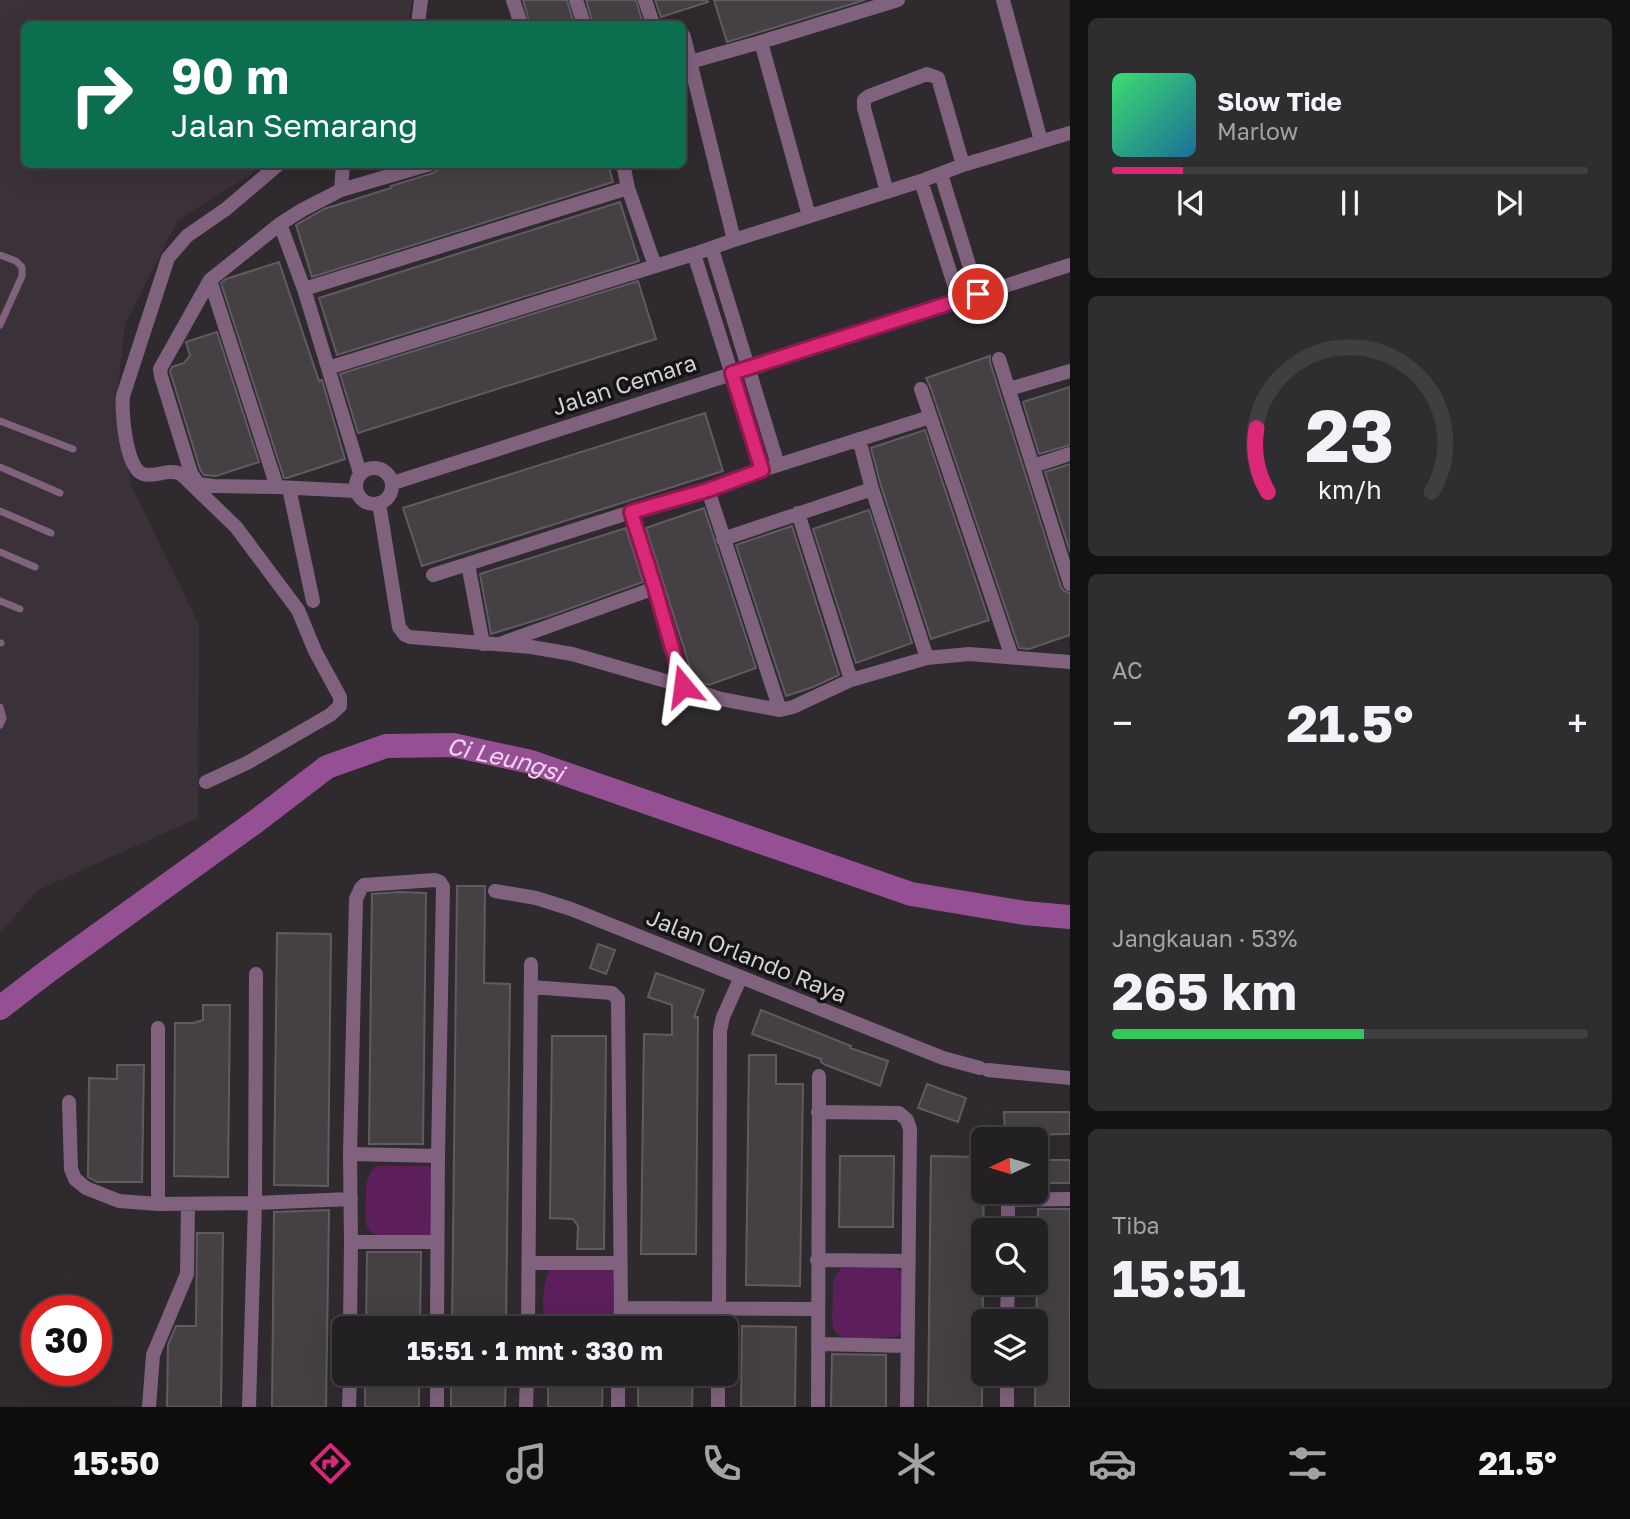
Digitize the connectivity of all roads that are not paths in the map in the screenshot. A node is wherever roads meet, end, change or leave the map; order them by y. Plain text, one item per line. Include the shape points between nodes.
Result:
1 (421, 0) edge
2 (513, 0) edge
3 (576, 0) edge
4 (645, 0) edge
5 (898, 0) edge
6 (1003, 0) edge
7 (418, 21) edge
8 (520, 21) edge
9 (583, 21) edge
10 (652, 21) edge
11 (761, 42) junction
12 (686, 48) edge
13 (690, 62) junction
14 (1070, 133) edge
15 (1041, 141) junction
16 (963, 164) junction
17 (274, 168) edge
18 (343, 168) edge
19 (416, 168) edge
20 (624, 168) edge
21 (941, 174) junction
22 (922, 181) junction
23 (628, 188) junction
24 (341, 190) junction
25 (887, 192) junction
26 (809, 216) junction
27 (280, 224) junction
28 (734, 240) junction
29 (712, 248) junction
30 (694, 254) junction
31 (0, 255) edge
32 (1070, 265) edge
33 (655, 266) junction
34 (210, 280) junction
35 (303, 289) junction
36 (978, 294) junction
37 (959, 300) junction
38 (4, 303) edge
39 (0, 325) edge
40 (999, 359) dead end
41 (328, 368) junction
42 (748, 368) junction
43 (1070, 371) edge
44 (732, 373) junction
45 (921, 389) dead end
46 (1009, 389) junction
47 (930, 417) junction
48 (0, 421) edge
49 (859, 439) junction
50 (73, 449) dead end
51 (1070, 454) edge
52 (778, 465) junction
53 (1033, 466) junction
54 (0, 467) edge
55 (762, 470) junction
56 (360, 473) junction
57 (393, 483) junction
58 (283, 487) junction
59 (872, 489) junction
60 (708, 490) junction
61 (356, 491) junction
62 (60, 493) dead end
63 (379, 503) junction
64 (0, 511) edge
65 (631, 512) junction
66 (798, 513) junction
67 (51, 533) dead end
68 (723, 539) junction
69 (1063, 539) edge
70 (0, 552) edge
71 (468, 564) junction
72 (35, 567) dead end
73 (433, 575) dead end
74 (1070, 584) edge
75 (655, 588) junction
76 (0, 601) edge
77 (313, 601) dead end
78 (20, 609) dead end
79 (490, 644) junction
80 (1012, 657) junction
81 (927, 658) junction
82 (1070, 662) edge
83 (851, 680) junction
84 (683, 686) junction
85 (0, 707) edge
86 (780, 710) junction
87 (0, 725) edge
88 (206, 782) dead end
89 (495, 891) dead end
90 (531, 964) dead end
91 (256, 974) dead end
92 (741, 977) junction
93 (531, 987) junction
94 (158, 1028) dead end
95 (819, 1076) dead end
96 (1070, 1078) edge
97 (69, 1102) dead end
98 (818, 1112) junction
99 (350, 1154) junction
100 (438, 1156) junction
101 (1048, 1198) edge
102 (351, 1199) junction
103 (1070, 1199) edge
104 (255, 1203) junction
105 (158, 1204) junction
106 (188, 1204) junction
107 (351, 1242) junction
108 (437, 1242) junction
109 (817, 1260) junction
110 (909, 1261) junction
111 (530, 1263) junction
112 (620, 1263) junction
113 (621, 1307) junction
114 (719, 1307) junction
115 (818, 1309) junction
116 (350, 1316) edge
117 (437, 1316) edge
118 (528, 1316) edge
119 (621, 1316) edge
120 (719, 1316) edge
121 (819, 1344) junction
122 (907, 1346) junction
123 (350, 1386) edge
124 (437, 1386) edge
125 (527, 1386) edge
126 (618, 1386) edge
127 (718, 1386) edge
128 (1007, 1386) edge
129 (149, 1407) edge
130 (249, 1407) edge
131 (349, 1407) edge
132 (437, 1407) edge
133 (526, 1407) edge
134 (618, 1407) edge
135 (718, 1407) edge
136 (818, 1407) edge
137 (907, 1407) edge
138 (1007, 1407) edge

1 - 7 street
2 - 8 street
3 - 9 street
4 - 10 street
5 - 11 street
6 - 15 street
11 - 13 street
11 - 26 street
12 - 13 street
13 - 28 street
14 - 15 street
15 - 16 street
16 - 21 street
16 - 25 street via 939,78 927,75 904,83 864,100
17 - 88 street via 187,236 168,258 123,396 123,424 138,472 181,474 236,527 298,610 340,697 340,706 330,715
18 - 24 street
19 - 24 street
20 - 23 street
21 - 22 street
21 - 36 street
22 - 25 street
22 - 37 street
23 - 33 street
23 - 35 street
24 - 27 street
25 - 26 street
26 - 28 street
27 - 34 street
27 - 35 street
28 - 29 street
29 - 30 street
29 - 42 street
30 - 33 street
30 - 44 street
31 - 38 lane via 22,267 22,276
32 - 36 street, Jalan Cemara
33 - 41 street
34 - 58 street
34 - 58 street via 160,369 191,473 204,485
35 - 41 street
36 - 37 street, Jalan Cemara
37 - 42 street, Jalan Cemara
38 - 39 lane
40 - 46 street
41 - 56 street
42 - 44 street, Jalan Cemara
42 - 52 street
43 - 46 street
44 - 55 street
44 - 57 street, Jalan Cemara
45 - 47 street
46 - 53 street
47 - 49 street
47 - 80 street
48 - 50 lane
49 - 52 street
49 - 59 street
51 - 53 street
52 - 55 street
53 - 69 street
54 - 62 lane
55 - 60 street
56 - 57 street via 378,468
56 - 61 street
57 - 63 street via 387,498
58 - 61 street
58 - 77 street
59 - 66 street
59 - 81 street
60 - 65 street
60 - 68 street
61 - 63 street via 370,504
63 - 79 street via 401,631 410,637
64 - 67 lane
65 - 71 street
65 - 75 street
66 - 68 street
66 - 83 street
68 - 86 street
69 - 74 street
70 - 72 lane
71 - 73 street
71 - 79 street
75 - 79 street
75 - 84 street
76 - 78 lane
79 - 84 street via 572,654
80 - 81 street via 969,654
80 - 82 street
81 - 83 street
83 - 86 street
84 - 86 street
85 - 87 lane via 4,718
89 - 92 street, Jalan Orlando Raya via 571,909
90 - 93 street
91 - 104 street
92 - 96 street, Jalan Orlando Raya via 943,1058 984,1069
92 - 114 street via 720,1031
93 - 111 street
93 - 112 street via 612,993 618,999
94 - 105 street
95 - 98 street
97 - 105 street via 75,1179 108,1198
98 - 109 street
98 - 110 street via 899,1113 907,1120
99 - 100 street
99 - 100 street via 356,899 364,885 435,880 443,887
99 - 102 street
100 - 108 street
101 - 103 street
102 - 104 street
102 - 107 street
104 - 106 street
104 - 130 street
105 - 106 street
106 - 129 street via 187,1274 153,1355
107 - 108 street
107 - 116 street
108 - 117 street
109 - 110 street
109 - 115 street
110 - 122 street
111 - 112 street
111 - 118 street
112 - 113 street
113 - 114 street
113 - 119 street
114 - 115 street
114 - 120 street
115 - 121 street
121 - 122 street
121 - 136 street
122 - 137 street
123 - 131 street
124 - 132 street
125 - 133 street
126 - 134 street
127 - 135 street
128 - 138 street

